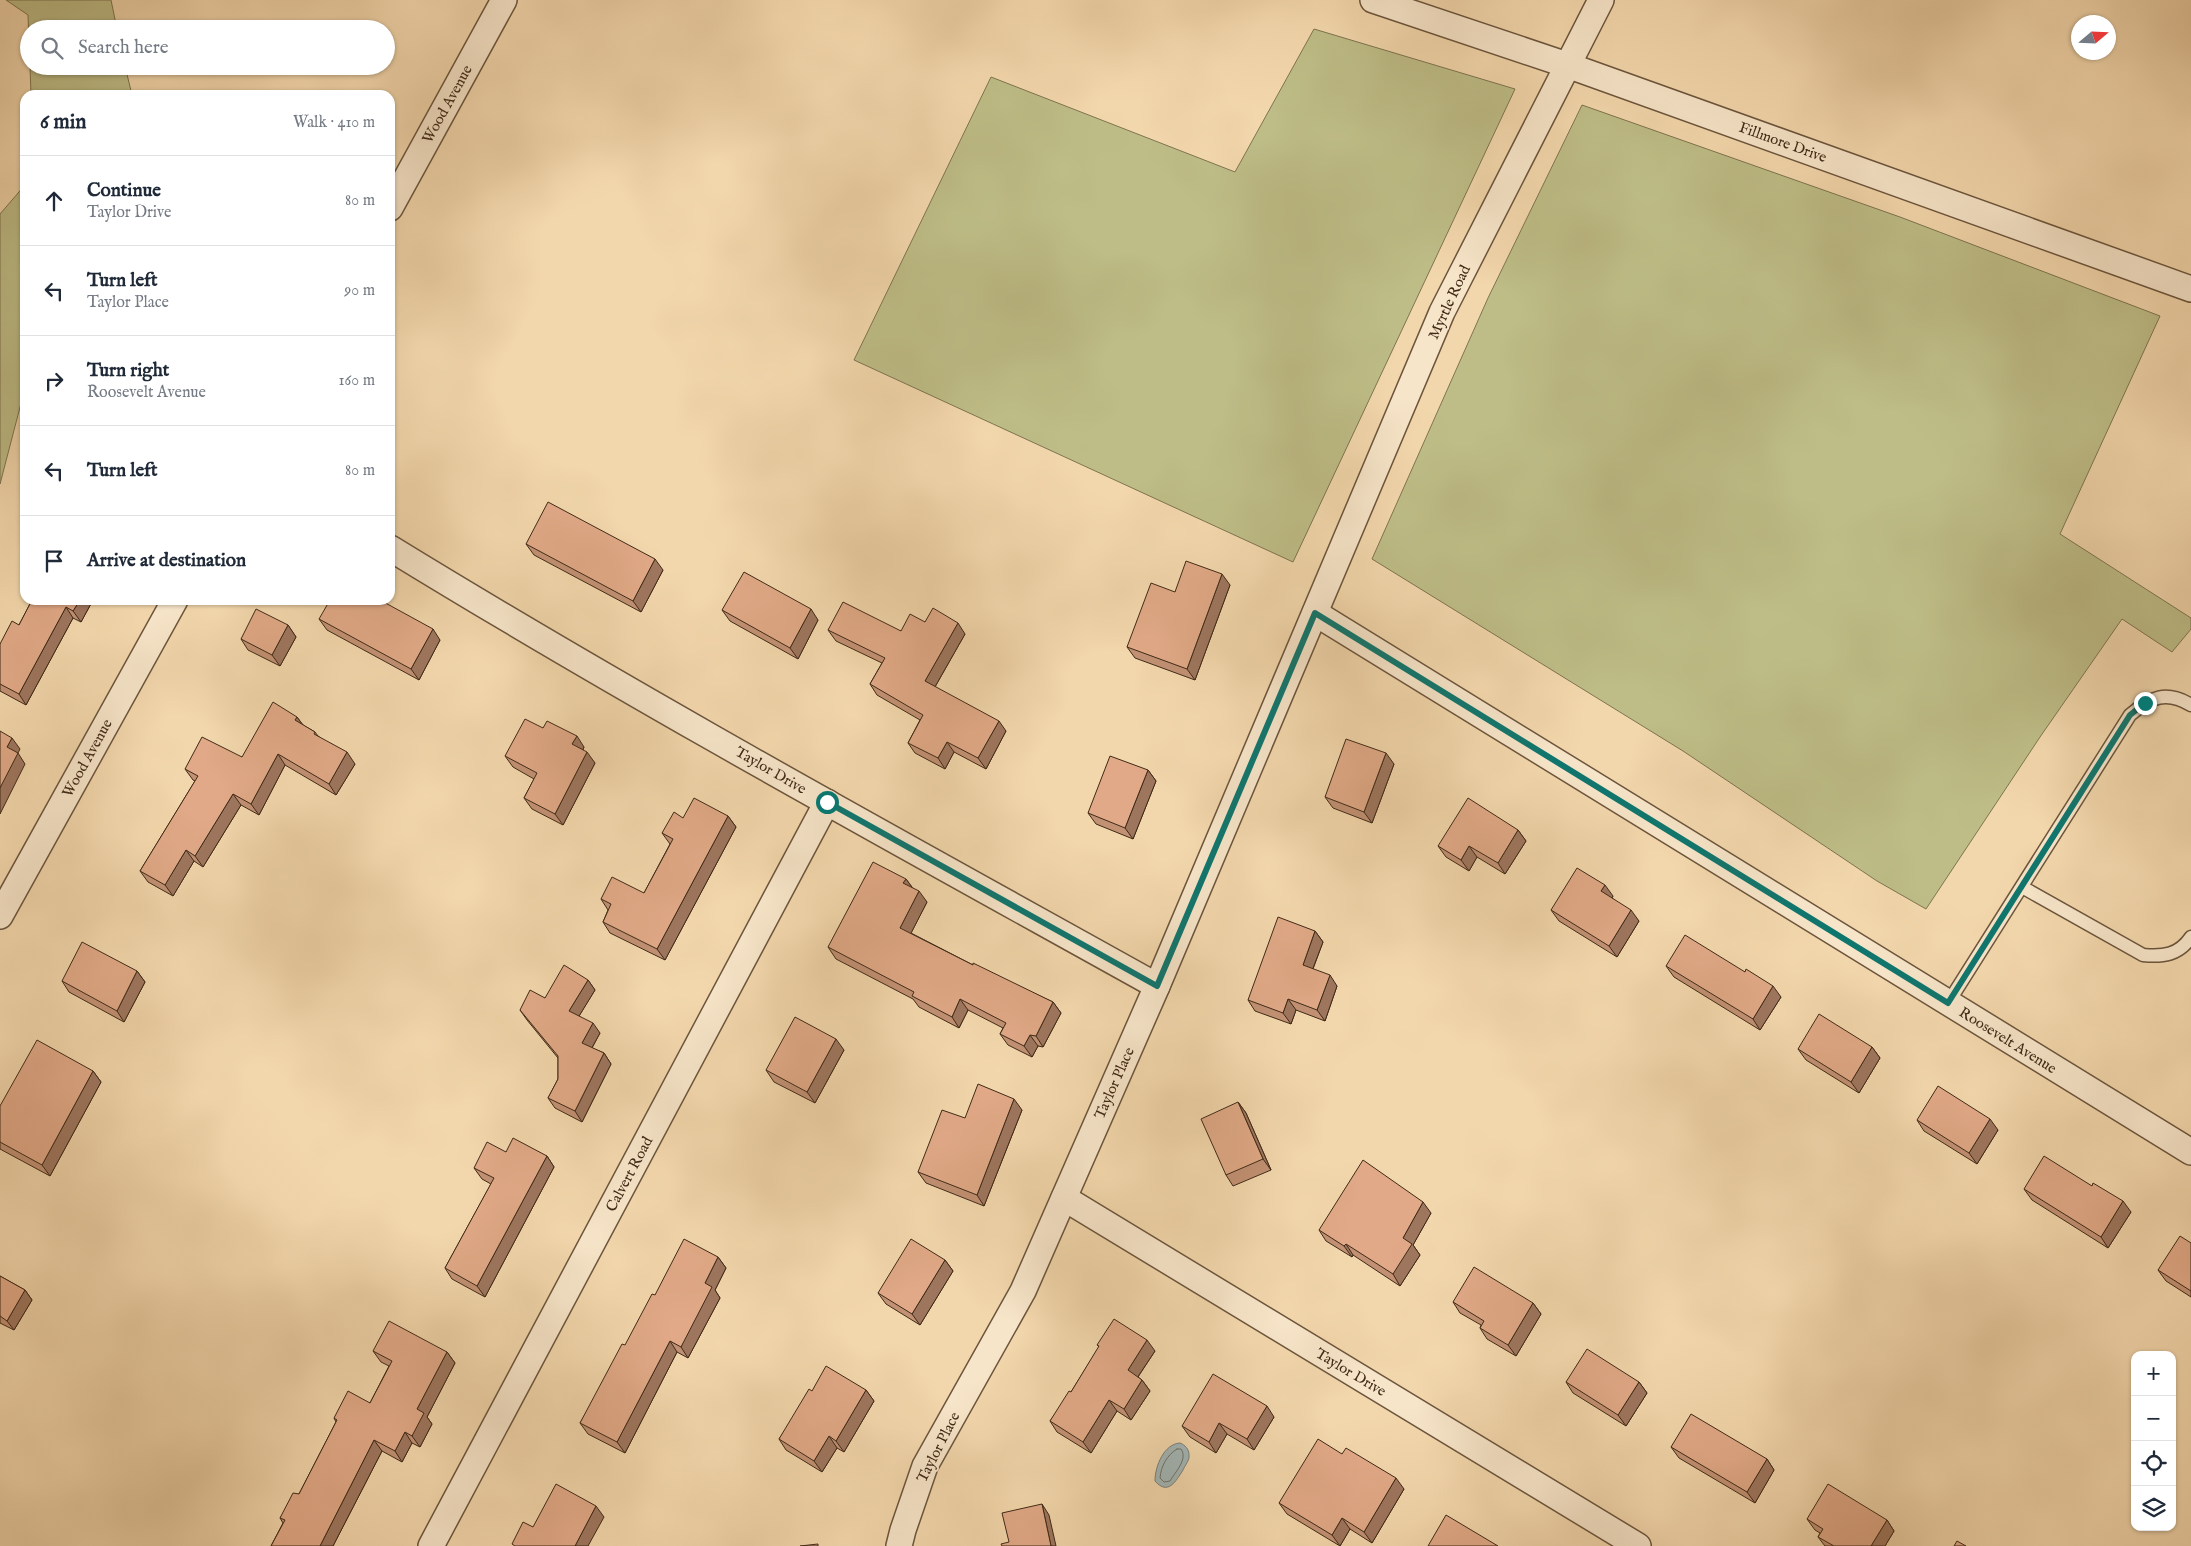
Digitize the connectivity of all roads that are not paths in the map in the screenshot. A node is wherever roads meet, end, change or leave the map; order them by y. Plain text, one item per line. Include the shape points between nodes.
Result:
1 (504, 0) edge
2 (1373, 0) edge
3 (1601, 0) edge
4 (1567, 65) junction
5 (395, 199) edge
6 (2191, 288) edge
7 (395, 551) edge
8 (172, 605) edge
9 (1315, 613) junction
10 (2191, 705) edge
11 (827, 802) junction
12 (2022, 887) junction
13 (0, 916) edge
14 (2191, 937) edge
15 (1157, 986) junction
16 (1948, 1003) junction
17 (2191, 1152) edge
18 (1064, 1198) junction
19 (431, 1546) edge
20 (899, 1546) edge
21 (1638, 1546) edge

1 - 5 street, Wood Avenue
2 - 4 street, Fillmore Drive
3 - 4 street, Myrtle Road
4 - 6 street, Fillmore Drive
4 - 9 street, Myrtle Road via 1442,312
7 - 11 street, Taylor Drive via 477,602
8 - 13 street, Wood Avenue
9 - 15 street, Taylor Place
9 - 16 street, Roosevelt Avenue
10 - 12 lane via 2181,699 2163,696 2145,703 2130,715
11 - 15 street, Taylor Drive
11 - 19 street, Calvert Road
12 - 14 lane via 2143,955 2172,954 2185,946
12 - 16 lane
15 - 18 street, Taylor Place
16 - 17 street, Roosevelt Avenue
18 - 20 street, Taylor Place via 1023,1291 925,1466
18 - 21 street, Taylor Drive

